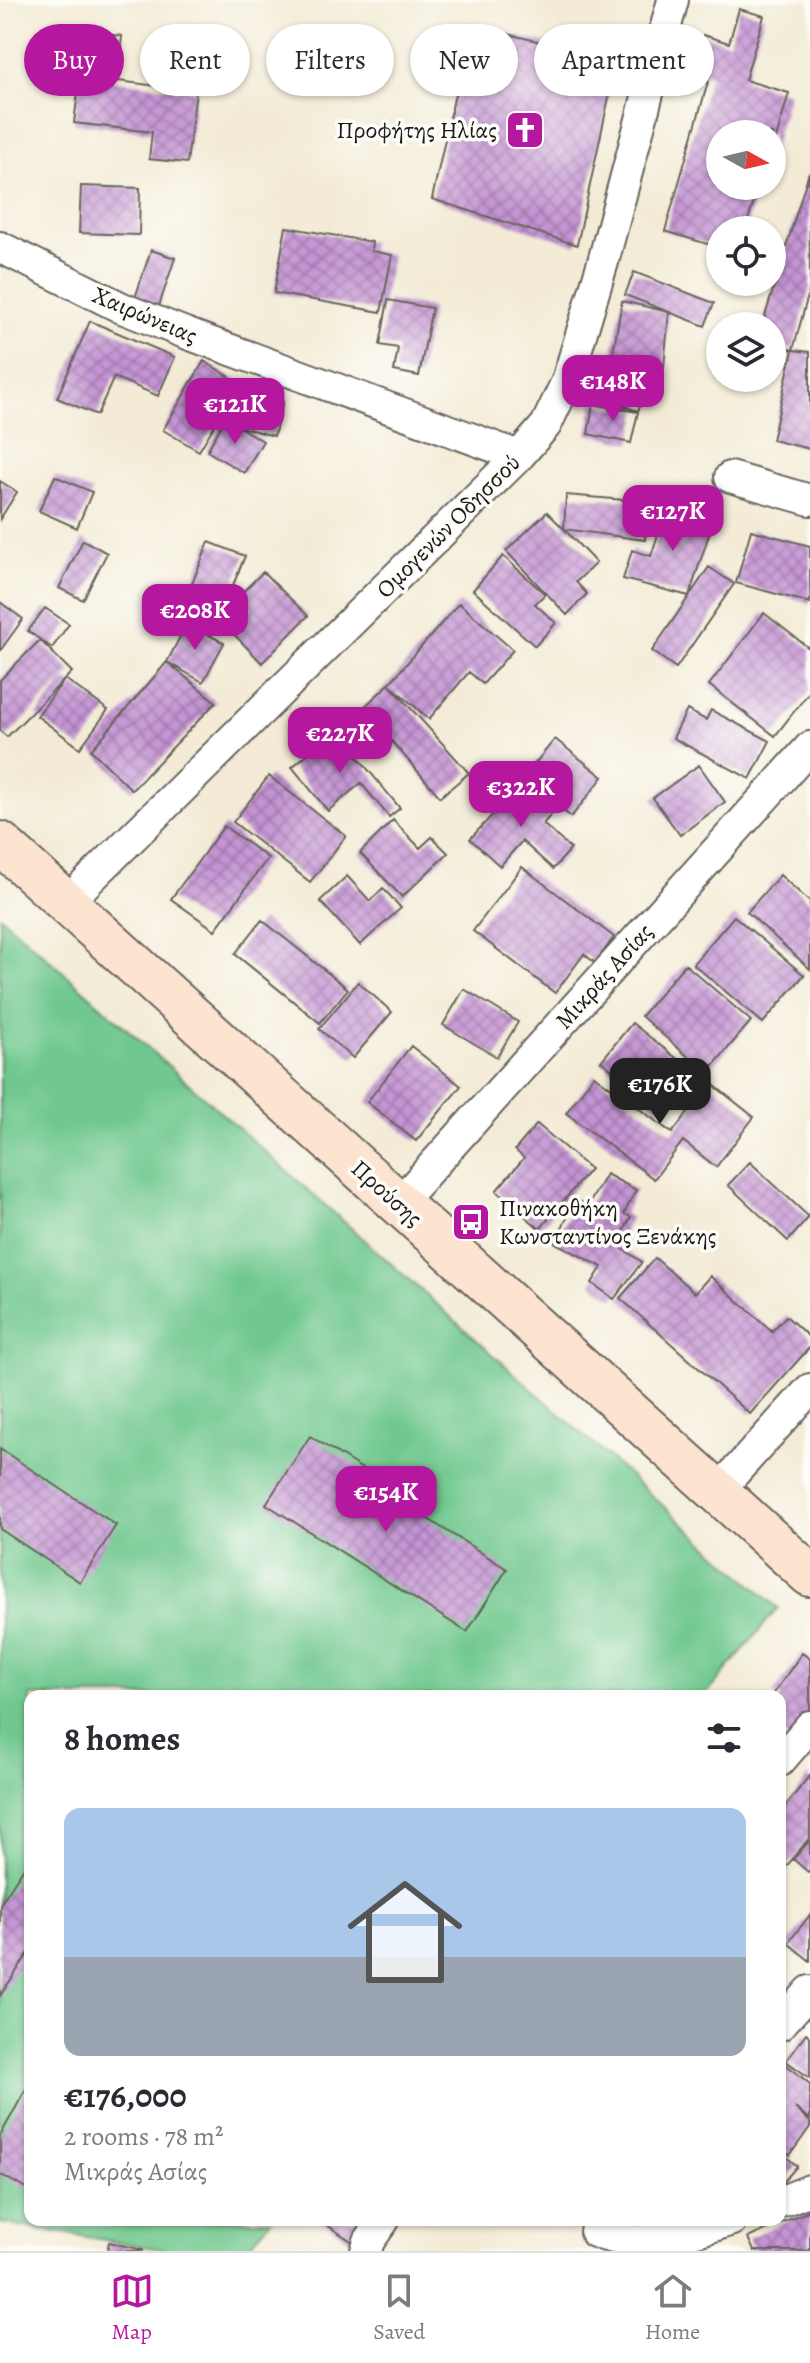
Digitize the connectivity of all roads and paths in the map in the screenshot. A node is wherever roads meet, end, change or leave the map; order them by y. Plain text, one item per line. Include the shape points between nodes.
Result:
1 (673, 0) edge
2 (0, 247) edge
3 (519, 456) junction
4 (730, 477) dead end
5 (810, 500) edge
6 (810, 747) edge
7 (0, 843) edge
8 (66, 903) junction
9 (398, 1204) junction
10 (810, 1389) edge
11 (718, 1491) junction
12 (810, 1575) edge
13 (810, 1726) edge
14 (786, 1754) edge
15 (810, 1991) edge
16 (786, 2018) edge
17 (810, 2190) edge
18 (786, 2200) edge
19 (380, 2226) edge
20 (710, 2226) edge
21 (593, 2234) edge
22 (366, 2251) edge

1 - 3 street, Ομογενών Οδησσού via 567,381 546,425
2 - 3 street, Χαιρώνειας via 122,308
3 - 8 street, Ομογενών Οδησσού
4 - 5 street
6 - 9 street, Μικράς Ασίας
7 - 8 main road, Προύσης
8 - 9 main road, Προύσης
9 - 11 main road, Προύσης
10 - 11 street
11 - 12 main road, Προύσης
13 - 14 street
15 - 16 street
17 - 18 street
19 - 22 street
20 - 21 street via 645,2241

